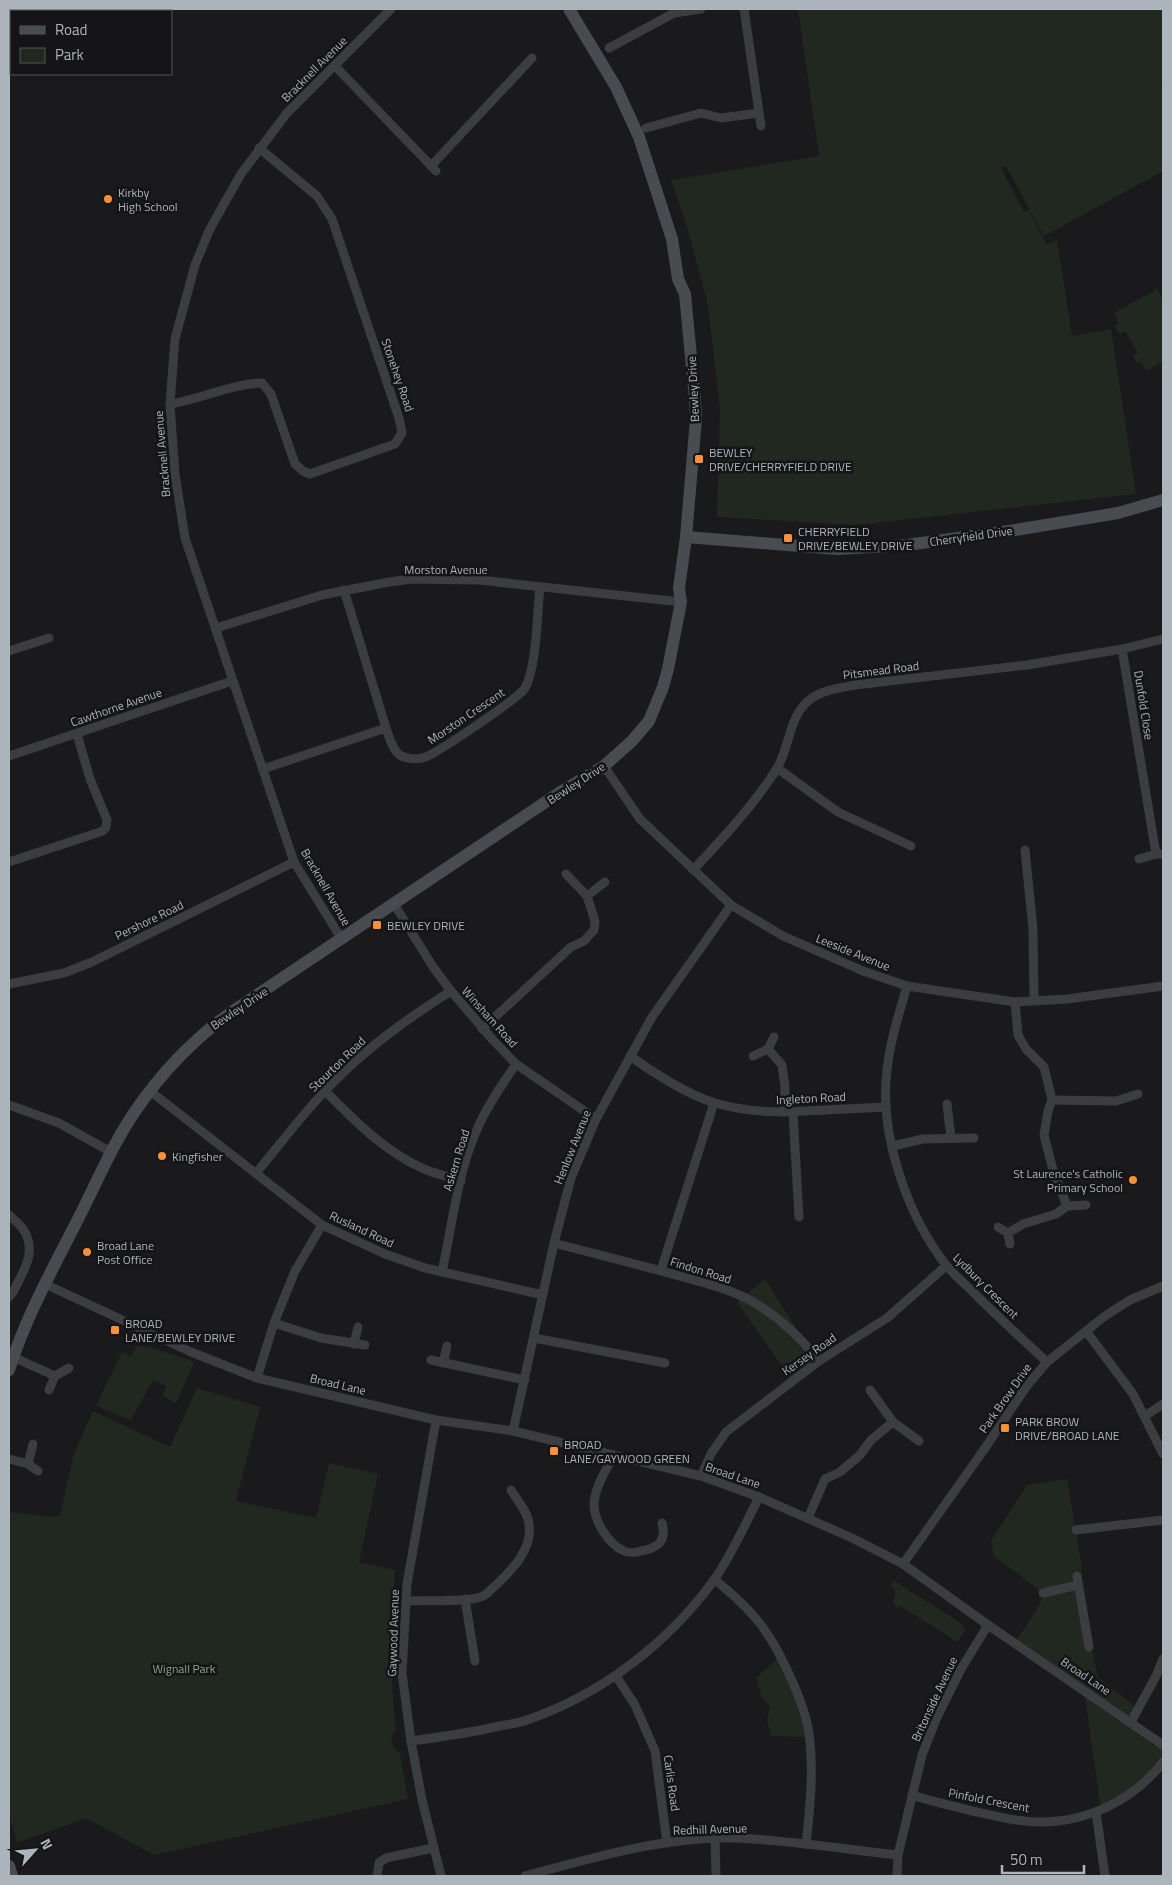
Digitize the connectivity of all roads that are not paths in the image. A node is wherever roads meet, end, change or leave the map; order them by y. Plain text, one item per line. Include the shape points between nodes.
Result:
1 (391, 9) edge
2 (569, 9) edge
3 (701, 9) edge
4 (744, 9) edge
5 (609, 48) dead end
6 (532, 58) dead end
7 (335, 66) junction
8 (760, 112) junction
9 (761, 126) dead end
10 (646, 128) dead end
11 (259, 148) junction
12 (170, 404) junction
13 (1163, 500) edge
14 (686, 536) junction
15 (540, 587) junction
16 (344, 590) junction
17 (681, 602) junction
18 (216, 628) junction
19 (49, 638) dead end
20 (1163, 639) edge
21 (1122, 649) junction
22 (9, 651) edge
23 (232, 681) junction
24 (386, 728) junction
25 (77, 734) junction
26 (10, 753) edge
27 (604, 766) junction
28 (777, 768) junction
29 (263, 769) junction
30 (911, 846) dead end
31 (1025, 850) dead end
32 (1160, 854) edge
33 (1139, 858) dead end
34 (9, 862) edge
35 (294, 862) junction
36 (693, 870) junction
37 (566, 874) dead end
38 (605, 882) dead end
39 (587, 896) junction
40 (394, 904) junction
41 (731, 905) junction
42 (341, 938) junction
43 (9, 984) edge
44 (907, 986) junction
45 (1163, 986) edge
46 (451, 991) junction
47 (1034, 1000) junction
48 (1015, 1002) junction
49 (482, 1029) junction
50 (774, 1037) dead end
51 (768, 1049) junction
52 (630, 1056) junction
53 (753, 1056) dead end
54 (516, 1064) junction
55 (150, 1091) junction
56 (325, 1091) junction
57 (1138, 1094) dead end
58 (1052, 1100) junction
59 (714, 1103) junction
60 (947, 1104) dead end
61 (9, 1105) edge
62 (886, 1107) junction
63 (788, 1112) junction
64 (596, 1119) junction
65 (951, 1138) junction
66 (974, 1138) dead end
67 (892, 1146) junction
68 (111, 1152) junction
69 (256, 1173) junction
70 (461, 1181) junction
71 (1086, 1205) dead end
72 (1067, 1206) junction
73 (9, 1215) edge
74 (799, 1217) dead end
75 (322, 1225) junction
76 (998, 1227) dead end
77 (1008, 1233) junction
78 (554, 1243) junction
79 (1010, 1244) dead end
80 (946, 1266) junction
81 (661, 1270) junction
82 (442, 1272) junction
83 (45, 1284) junction
84 (1163, 1286) edge
85 (543, 1295) junction
86 (9, 1296) edge
87 (274, 1323) junction
88 (358, 1327) dead end
89 (1086, 1331) junction
90 (534, 1338) junction
91 (354, 1344) junction
92 (365, 1345) dead end
93 (447, 1346) dead end
94 (13, 1357) junction
95 (431, 1360) dead end
96 (819, 1361) junction
97 (443, 1362) junction
98 (1047, 1362) junction
99 (665, 1363) dead end
100 (69, 1368) dead end
101 (9, 1370) edge
102 (55, 1376) junction
103 (257, 1378) junction
104 (525, 1380) junction
105 (49, 1390) dead end
106 (870, 1390) dead end
107 (1163, 1404) edge
108 (1145, 1416) junction
109 (436, 1420) junction
110 (894, 1422) junction
111 (513, 1431) junction
112 (919, 1441) dead end
113 (32, 1444) dead end
114 (1163, 1454) edge
115 (614, 1455) junction
116 (9, 1459) edge
117 (28, 1464) junction
118 (38, 1470) dead end
119 (701, 1476) junction
120 (511, 1490) dead end
121 (759, 1497) junction
122 (808, 1518) junction
123 (1163, 1520) edge
124 (662, 1523) dead end
125 (1076, 1530) dead end
126 (903, 1564) junction
127 (714, 1579) junction
128 (1043, 1593) dead end
129 (465, 1600) junction
130 (406, 1601) junction
131 (988, 1625) junction
132 (1089, 1647) dead end
133 (1163, 1658) edge
134 (475, 1661) dead end
135 (616, 1676) junction
136 (1131, 1722) junction
137 (410, 1741) junction
138 (1163, 1745) edge
139 (1163, 1762) edge
140 (912, 1796) junction
141 (1096, 1812) junction
142 (715, 1839) junction
143 (667, 1843) junction
144 (806, 1844) junction
145 (432, 1848) junction
146 (898, 1855) junction
147 (9, 1866) edge
148 (12, 1876) edge
149 (377, 1876) edge
150 (441, 1876) edge
151 (525, 1876) edge
152 (716, 1876) edge
153 (897, 1876) edge
154 (1105, 1876) edge

1 - 7 street, Bracknell Avenue
2 - 14 street, Bewley Drive via 616,87 646,155 672,239 678,279 684,294 696,419
3 - 5 street via 674,13
4 - 8 street
6 - 7 street via 434,168
7 - 11 street, Bracknell Avenue via 287,113
8 - 9 street
8 - 10 street via 721,118 701,113
11 - 12 street, Bracknell Avenue via 209,230 195,265 175,339
11 - 12 street, Stonehey Road via 312,192 332,218 402,433 395,444 310,474 295,464 271,394 262,383
12 - 18 street, Bracknell Avenue via 175,474 185,538
13 - 14 street, Cherryfield Drive via 1118,514 907,545 837,549
14 - 17 street, Bewley Drive via 679,588
15 - 16 street, Morston Avenue via 432,578
15 - 17 street, Morston Avenue
15 - 24 street, Morston Crescent via 531,673 523,691 425,758 411,759 400,755
16 - 18 street, Morston Avenue
16 - 24 street, Morston Crescent
17 - 27 street, Bewley Drive via 668,669 649,721
18 - 23 street, Bracknell Avenue
19 - 22 street
20 - 21 street, Pitsmead Road
21 - 28 street, Pitsmead Road via 827,690 809,701 796,717
21 - 32 street, Dunfold Close
23 - 25 street, Cawthorne Avenue
23 - 29 street, Bracknell Avenue
24 - 29 street
25 - 26 street, Cawthorne Avenue
25 - 34 street via 90,780 107,820 106,827 103,831
27 - 36 street, Leeside Avenue via 640,819
27 - 40 street, Bewley Drive
28 - 30 street via 838,812
28 - 36 street, Pitsmead Road via 735,825
29 - 35 street, Bracknell Avenue
31 - 47 street via 1033,928
32 - 33 street, Dunfold Close
35 - 42 street, Bracknell Avenue
35 - 43 street, Pershore Road via 92,962 64,973
36 - 41 street, Leeside Avenue
37 - 39 street
38 - 39 street
39 - 49 street via 595,921 594,930
40 - 42 street, Bewley Drive
40 - 46 street, Winsham Road
41 - 44 street, Leeside Avenue via 783,936 863,971
41 - 52 street, Henlow Avenue via 652,1017
42 - 55 street, Bewley Drive via 206,1031
44 - 48 street, Leeside Avenue
44 - 62 street, Lydbury Crescent via 893,1032 886,1072
45 - 47 street, Leeside Avenue via 1067,999
46 - 49 street, Winsham Road
46 - 56 street, Stourton Road via 392,1030
47 - 48 street, Leeside Avenue
48 - 58 street via 1018,1035 1026,1049 1044,1067
49 - 54 street, Winsham Road
50 - 51 street
51 - 53 street
51 - 63 street via 782,1066
52 - 59 street, Ingleton Road
52 - 64 street, Henlow Avenue
54 - 64 street, Winsham Road
54 - 70 street, Askern Road via 475,1134
55 - 68 street, Bewley Drive
55 - 69 street, Rusland Road
56 - 69 street, Stourton Road
56 - 70 street via 363,1129 392,1151 425,1169
57 - 58 street via 1116,1101
58 - 72 street via 1044,1136
59 - 63 street, Ingleton Road
59 - 81 street
60 - 65 street
61 - 68 street via 59,1123
62 - 63 street, Ingleton Road
62 - 67 street, Lydbury Crescent
63 - 74 street
64 - 78 street, Henlow Avenue via 571,1178
65 - 66 street
65 - 67 street via 923,1139
67 - 80 street, Lydbury Crescent via 910,1204
68 - 83 street, Bewley Drive
69 - 75 street, Rusland Road
70 - 82 street, Askern Road
71 - 72 street
72 - 77 street via 1056,1214 1023,1224
73 - 86 street via 23,1229 29,1243 30,1258
75 - 82 street, Rusland Road via 385,1254
75 - 87 street via 295,1271
76 - 77 street
77 - 79 street
78 - 81 street, Findon Road
78 - 85 street, Henlow Avenue
80 - 96 street, Kersey Road via 887,1318
80 - 98 street, Lydbury Crescent
81 - 96 street, Findon Road via 754,1302 802,1340
82 - 85 street, Rusland Road
83 - 94 street, Bewley Drive
83 - 103 street, Broad Lane via 191,1352
84 - 89 street, Park Brow Drive via 1130,1300
85 - 90 street, Henlow Avenue
87 - 91 street via 321,1338
87 - 103 street
88 - 91 street
89 - 98 street, Park Brow Drive
89 - 108 street via 1133,1394
90 - 99 street
90 - 104 street, Henlow Avenue
91 - 92 street
93 - 97 street
94 - 101 street, Bewley Drive
94 - 102 street
95 - 97 street
96 - 119 street, Kersey Road via 726,1432
97 - 104 street
98 - 126 street, Park Brow Drive via 1026,1387
100 - 102 street
102 - 105 street
103 - 109 street, Broad Lane
104 - 111 street, Henlow Avenue
106 - 110 street
107 - 108 street
108 - 114 street
109 - 111 street, Broad Lane
109 - 130 street, Gaywood Avenue
110 - 112 street
110 - 122 street via 871,1440 860,1456 840,1472 824,1479
111 - 115 street, Broad Lane
113 - 117 street
115 - 119 street, Broad Lane
115 - 124 street via 598,1488 594,1505 598,1523 613,1544 624,1552 653,1548 664,1532
116 - 117 street
117 - 118 street
119 - 121 street, Broad Lane
120 - 129 street via 529,1522 528,1542 511,1571 484,1596
121 - 122 street, Broad Lane
121 - 127 street
122 - 126 street, Broad Lane
123 - 125 street
126 - 131 street, Broad Lane
127 - 135 street via 692,1608 661,1639
127 - 144 street via 735,1596 768,1632 799,1697 809,1733 811,1790
128 - 132 street via 1078,1580
129 - 130 street
129 - 134 street
130 - 137 street, Gaywood Avenue via 402,1673
131 - 136 street, Broad Lane
131 - 140 street, Britonside Avenue via 937,1717 922,1755
133 - 136 street
135 - 137 street via 585,1695 529,1720 468,1734
135 - 143 street, Carlis Road via 635,1705 655,1751
136 - 138 street, Broad Lane
137 - 145 street, Gaywood Avenue
139 - 141 street, Pinfold Crescent via 1138,1788
140 - 141 street, Pinfold Crescent via 1003,1818 1040,1822
140 - 146 street, Britonside Avenue
141 - 154 street
142 - 143 street, Redhill Avenue
142 - 144 street, Redhill Avenue
142 - 152 street
143 - 151 street, Redhill Avenue via 630,1849
144 - 146 street, Redhill Avenue
145 - 149 street via 386,1858 379,1863
145 - 150 street, Gaywood Avenue
146 - 153 street, Britonside Avenue
147 - 148 street

